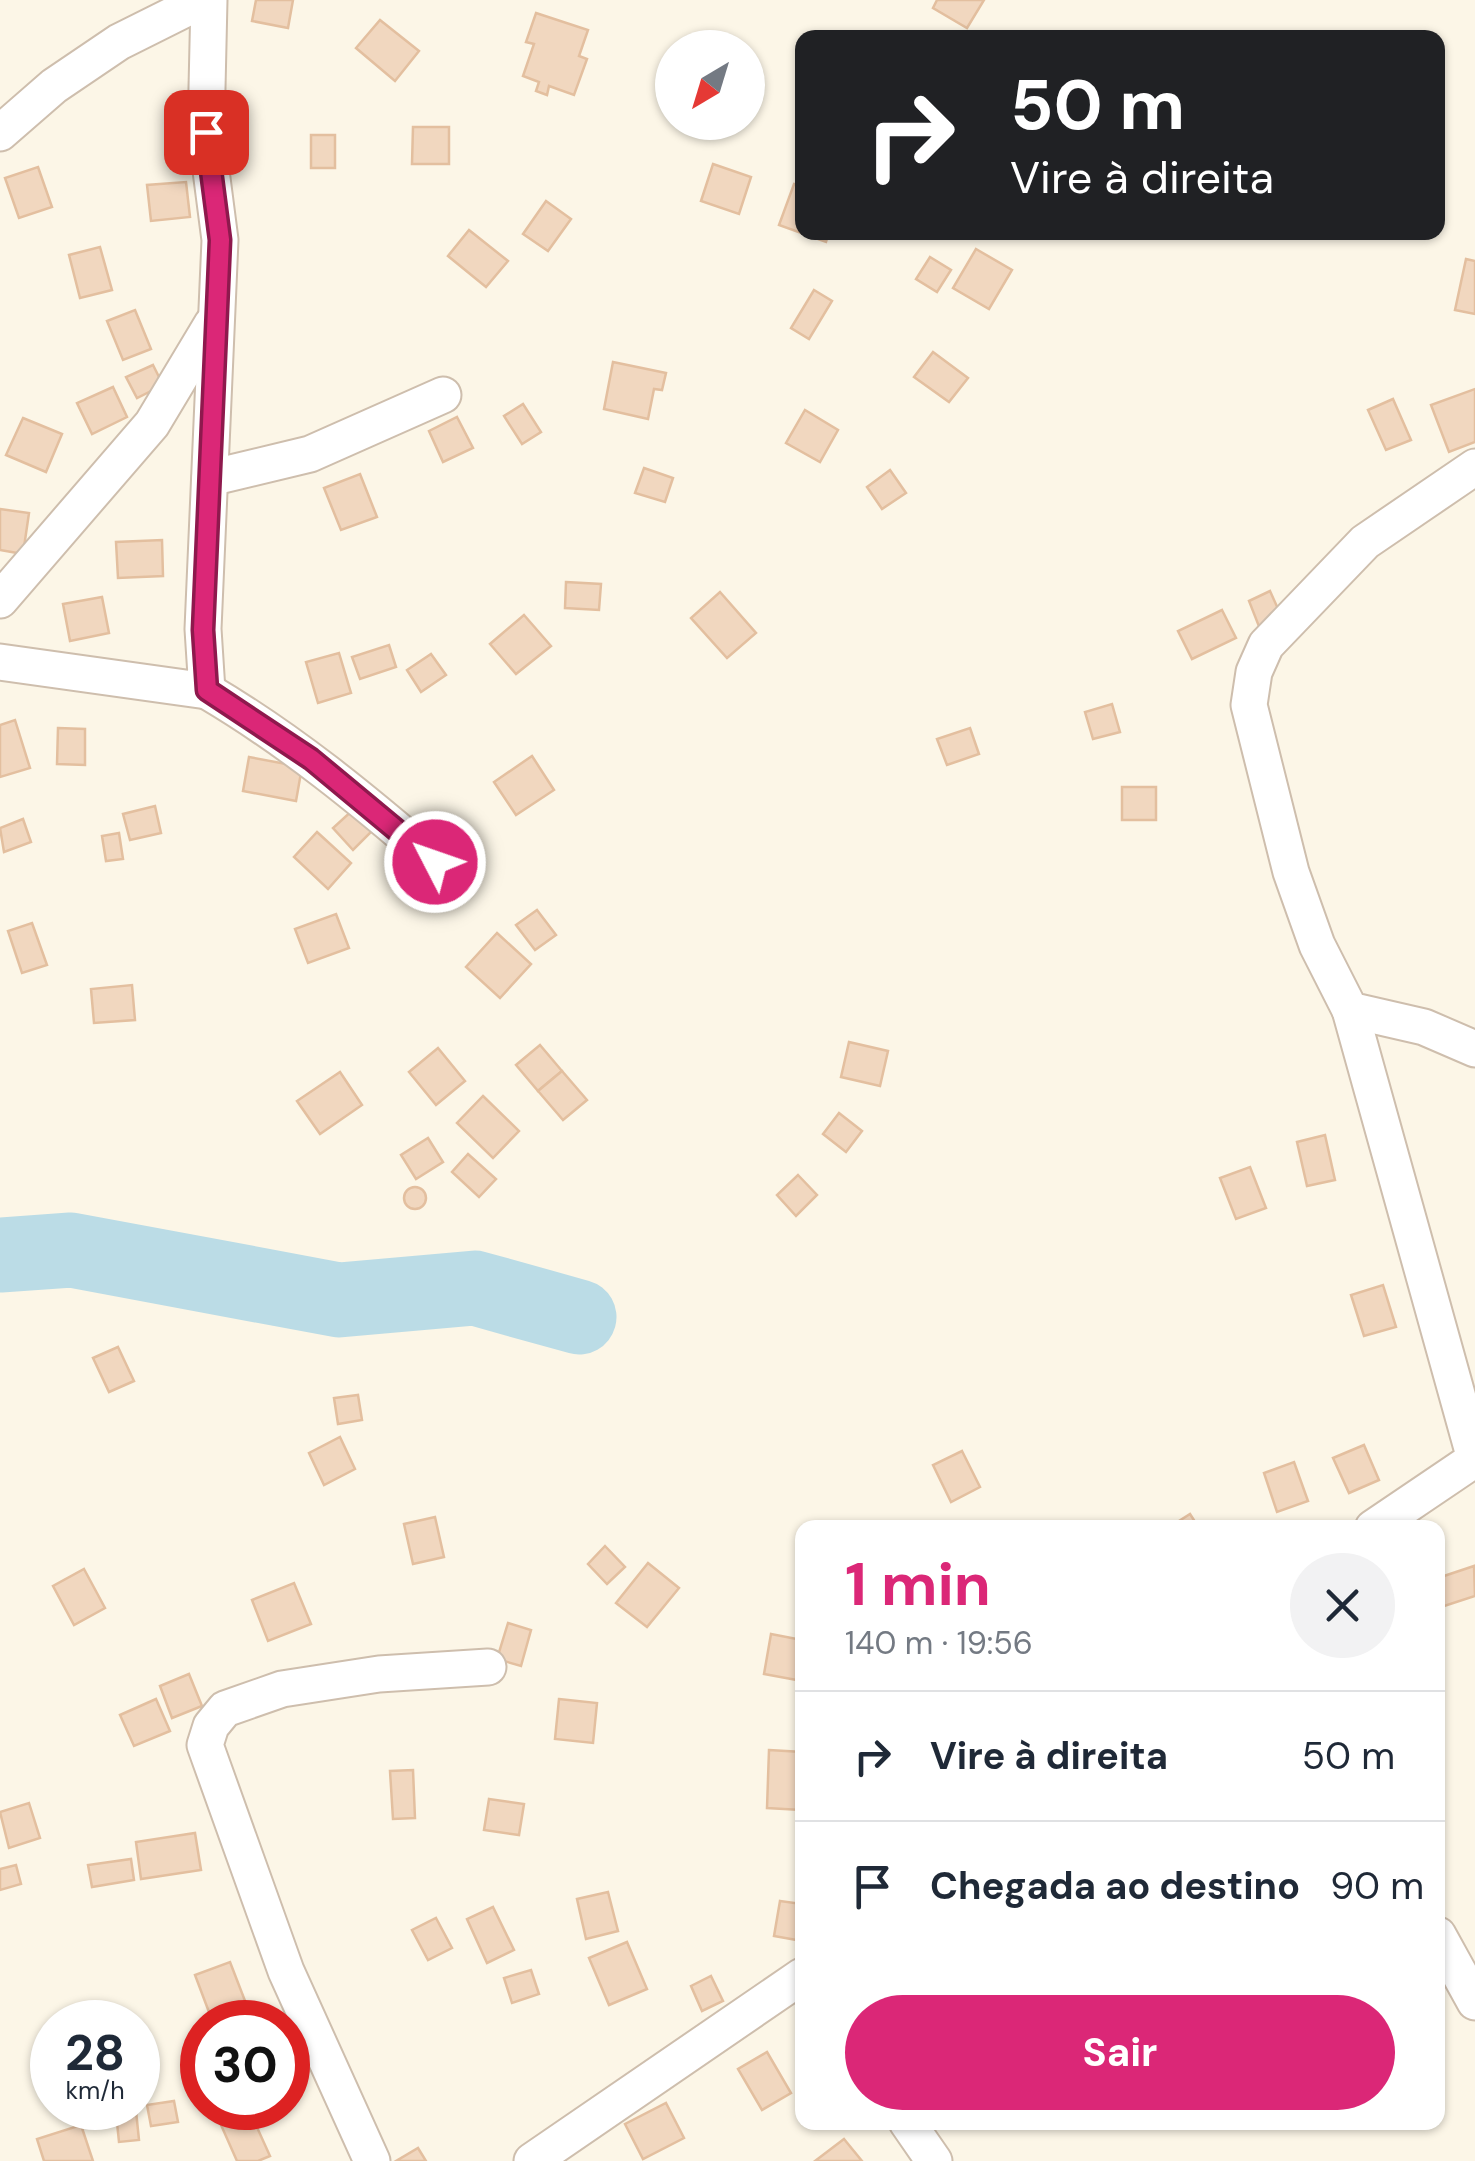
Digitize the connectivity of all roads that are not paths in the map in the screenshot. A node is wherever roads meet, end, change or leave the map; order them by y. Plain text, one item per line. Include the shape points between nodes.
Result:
1 (206, 0) edge
2 (0, 133) edge
3 (214, 319) junction
4 (443, 395) dead end
5 (1475, 467) edge
6 (210, 478) junction
7 (0, 600) edge
8 (0, 662) edge
9 (207, 690) junction
10 (435, 862) dead end
11 (1350, 1010) junction
12 (1475, 1048) edge
13 (1385, 1520) edge
14 (488, 1667) dead end
15 (1445, 1948) edge
16 (795, 1981) edge
17 (1475, 2002) edge
18 (913, 2130) edge
19 (372, 2161) edge
20 (532, 2161) edge
21 (934, 2161) edge

1 - 2 street via 119,42
1 - 3 street via 206,132 220,240
3 - 6 street
3 - 7 street via 152,424
4 - 6 street via 310,454
5 - 11 street via 1365,542 1266,645 1254,672 1249,705 1291,872
6 - 9 street
8 - 9 street
9 - 10 street via 311,759
11 - 12 street via 1424,1027
11 - 13 street via 1475,1459
14 - 19 street via 282,1689 226,1708 205,1745 286,1971
15 - 17 street
16 - 20 street
18 - 21 street

